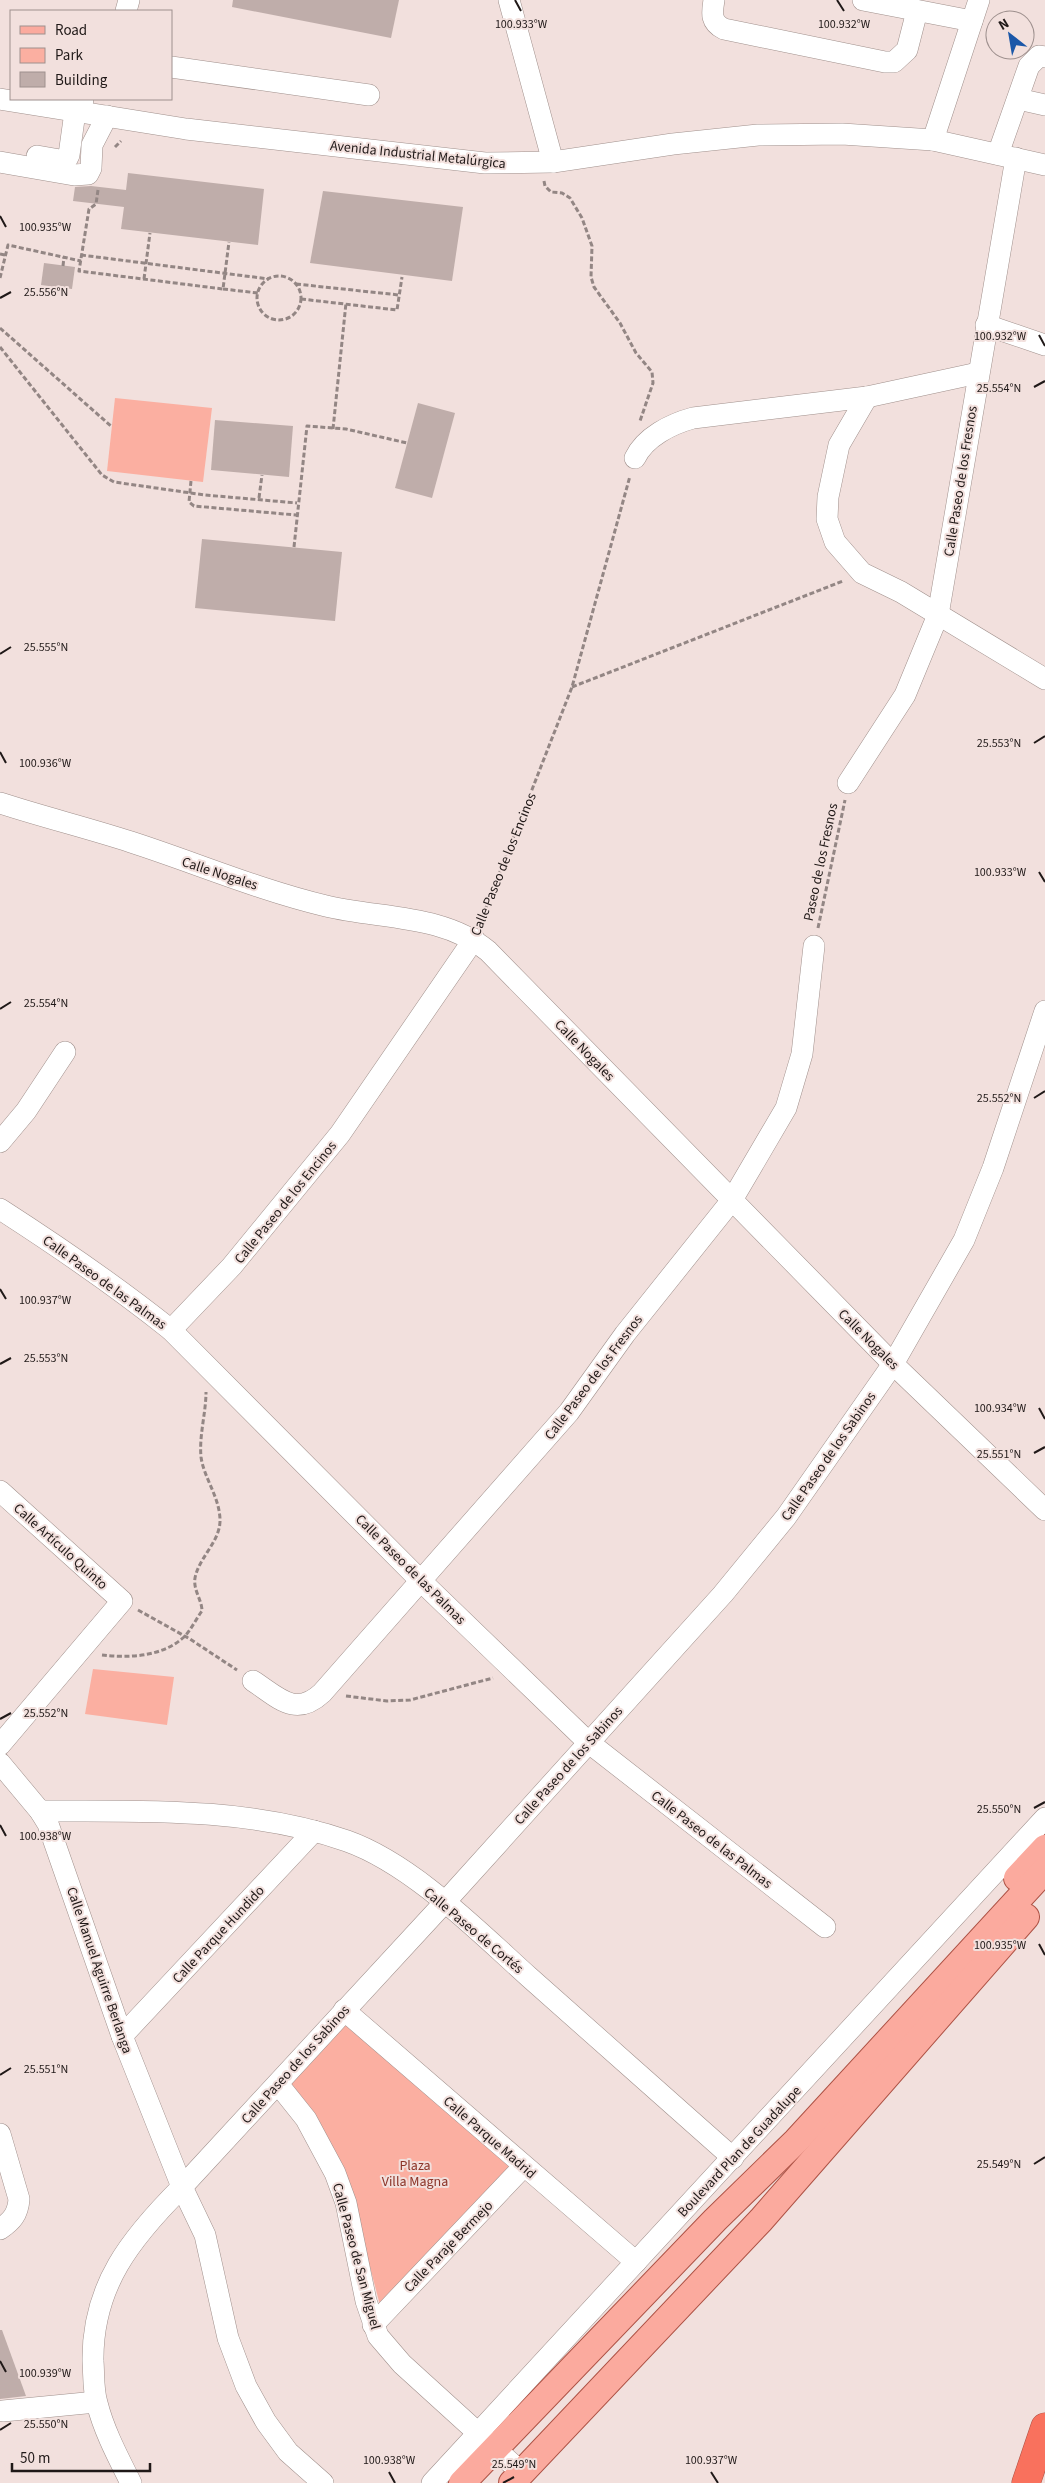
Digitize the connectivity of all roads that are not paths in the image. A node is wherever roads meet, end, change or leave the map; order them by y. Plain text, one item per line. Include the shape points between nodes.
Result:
1 (509, 0) edge
2 (714, 0) edge
3 (863, 0) edge
4 (979, 0) edge
5 (917, 11) junction
6 (972, 21) junction
7 (1045, 57) edge
8 (172, 67) edge
9 (369, 95) dead end
10 (1018, 99) junction
11 (13, 100) edge
12 (80, 105) edge
13 (1045, 105) edge
14 (107, 116) junction
15 (933, 140) junction
16 (0, 150) edge
17 (1007, 156) junction
18 (0, 162) edge
19 (547, 162) junction
20 (1045, 165) edge
21 (986, 326) junction
22 (1045, 345) edge
23 (978, 373) junction
24 (867, 397) junction
25 (635, 458) road end
26 (938, 615) junction
27 (1045, 679) edge
28 (848, 783) road end
29 (0, 803) edge
30 (474, 940) junction
31 (814, 946) road end
32 (1045, 1011) edge
33 (65, 1052) dead end
34 (0, 1142) edge
35 (732, 1200) junction
36 (0, 1209) edge
37 (171, 1330) junction
38 (893, 1364) junction
39 (0, 1491) edge
40 (1045, 1510) edge
41 (421, 1581) junction
42 (253, 1681) road end
43 (588, 1742) junction
44 (0, 1746) edge
45 (0, 1763) edge
46 (40, 1811) junction
47 (1045, 1818) edge
48 (314, 1832) junction
49 (1045, 1848) edge
50 (1045, 1870) edge
51 (1045, 1894) edge
52 (445, 1902) junction
53 (825, 1927) dead end
54 (344, 2010) junction
55 (122, 2036) junction
56 (278, 2084) junction
57 (0, 2134) edge
58 (796, 2141) junction
59 (732, 2158) junction
60 (524, 2167) junction
61 (182, 2187) junction
62 (761, 2220) junction
63 (0, 2229) edge
64 (636, 2262) junction
65 (373, 2325) junction
66 (96, 2402) junction
67 (3, 2411) dead end
68 (1045, 2427) edge
69 (487, 2440) junction
70 (517, 2478) edge
71 (131, 2483) edge
72 (323, 2483) edge
73 (432, 2483) edge
74 (462, 2483) edge
75 (1026, 2483) edge

1 - 19 street
2 - 5 street via 712,18 724,29 885,62 894,62 907,50
3 - 5 street
4 - 6 street
5 - 6 street
6 - 15 street
7 - 10 street, Calle Paseo de los Fresnos via 1040,56 1029,66
8 - 9 street
10 - 13 street
10 - 17 street, Calle Paseo de los Fresnos
11 - 12 street, Avenida Industrial Metalúrgica
12 - 14 street, Avenida Industrial Metalúrgica
12 - 16 street via 69,155 63,160
14 - 18 street via 92,145 88,174 74,175
14 - 19 street, Avenida Industrial Metalúrgica via 186,129 476,162
15 - 17 street, Avenida Industrial Metalúrgica
15 - 19 street, Avenida Industrial Metalúrgica via 842,134 758,135
17 - 20 street, Avenida Industrial Metalúrgica
17 - 21 street, Calle Paseo de los Fresnos
21 - 22 street
21 - 23 street, Calle Paseo de los Fresnos
23 - 24 street
23 - 26 street, Calle Paseo de los Fresnos
24 - 25 street via 686,420 645,443
24 - 26 street via 840,445 828,497 827,519 835,542 862,573
26 - 27 street
26 - 28 street, Calle Paseo de los Fresnos via 905,696
29 - 30 street, Calle Nogales via 326,906 436,925
30 - 35 street, Calle Nogales
30 - 37 street, Calle Paseo de los Encinos via 340,1134 232,1266
31 - 35 street, Calle Paseo de los Fresnos via 802,1054 786,1108
32 - 38 street, Calle Paseo de los Sabinos via 993,1168 964,1240
33 - 34 street via 26,1111
35 - 38 street, Calle Nogales
35 - 41 street, Calle Paseo de los Fresnos via 625,1334 569,1412
36 - 37 street, Calle Paseo de las Palmas via 73,1256
37 - 41 street, Calle Paseo de las Palmas
38 - 40 street, Calle Nogales
38 - 43 street, Calle Paseo de los Sabinos via 786,1517 723,1594
39 - 44 street, Calle Artículo Quinto via 122,1601
41 - 42 street, Calle Paseo de los Fresnos via 314,1700 302,1706 290,1706
41 - 43 street, Calle Paseo de las Palmas
43 - 52 street, Calle Paseo de los Sabinos
43 - 53 street, Calle Paseo de las Palmas
45 - 46 street, Calle Manuel Aguirre Berlanga
46 - 48 street, Calle Paseo de Cortés via 170,1811 256,1821
46 - 55 street, Calle Manuel Aguirre Berlanga via 57,1846
47 - 59 street, Boulevard Plan de Guadalupe
48 - 52 street, Calle Paseo de Cortés via 348,1842 384,1859
48 - 55 street, Calle Parque Hundido
49 - 58 main road via 841,2070
50 - 58 main road, Boulevard Plan de Guadalupe
51 - 62 main road
52 - 54 street, Calle Paseo de los Sabinos
52 - 59 street, Calle Paseo de Cortés
54 - 56 street, Calle Paseo de los Sabinos
54 - 60 street, Calle Parque Madrid
55 - 61 street, Calle Manuel Aguirre Berlanga
56 - 61 street, Calle Paseo de los Sabinos
56 - 65 street, Calle Paseo de San Miguel via 306,2119 335,2173 346,2203
57 - 63 street via 19,2200 13,2219
58 - 62 main road
58 - 69 main road, Boulevard Plan de Guadalupe
59 - 64 street, Boulevard Plan de Guadalupe
60 - 64 street, Calle Parque Madrid
60 - 65 street, Calle Paraje Bermejo
61 - 66 street, Calle Paseo de los Sabinos via 153,2216 107,2283 93,2337
61 - 72 street, Calle Manuel Aguirre Berlanga via 205,2235 228,2338 246,2386 288,2452
62 - 70 main road
64 - 69 street, Boulevard Plan de Guadalupe
65 - 69 street, Calle Paseo de San Miguel via 386,2347 402,2364
66 - 67 street
66 - 71 street, Calle Paseo de los Sabinos
68 - 75 highway
69 - 70 street, Calle Paseo de San Miguel
69 - 73 street, Boulevard Plan de Guadalupe
69 - 74 main road, Boulevard Plan de Guadalupe

